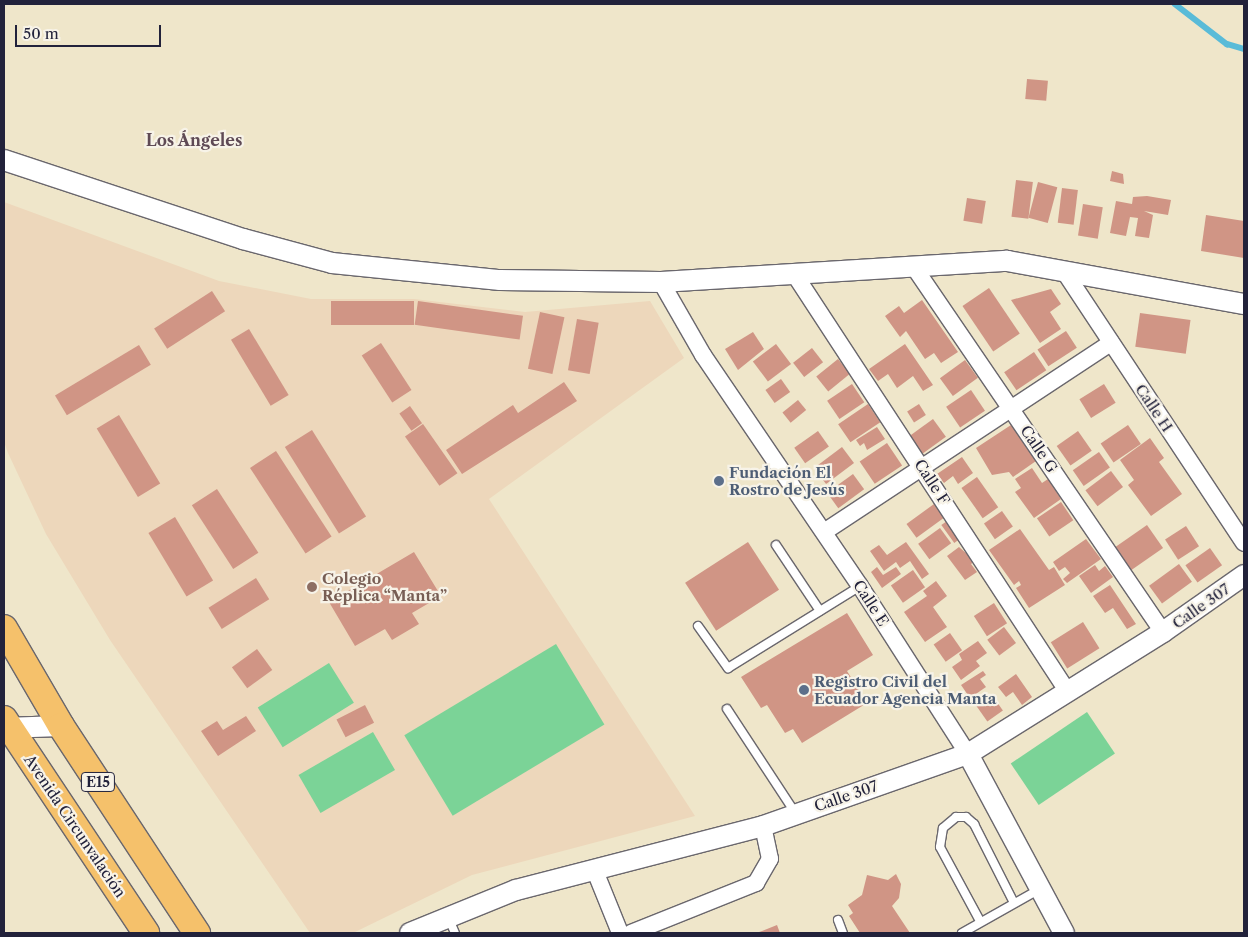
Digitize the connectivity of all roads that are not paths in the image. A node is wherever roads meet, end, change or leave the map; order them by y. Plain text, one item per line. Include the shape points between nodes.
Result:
1 (4, 160) edge
2 (914, 267) junction
3 (1064, 271) junction
4 (795, 274) junction
5 (660, 282) junction
6 (1244, 304) edge
7 (1111, 343) junction
8 (1011, 408) junction
9 (923, 467) junction
10 (824, 532) junction
11 (1244, 543) edge
12 (776, 545) dead end
13 (1244, 575) edge
14 (860, 586) junction
15 (820, 612) junction
16 (698, 626) dead end
17 (4, 628) edge
18 (1163, 632) junction
19 (1067, 691) junction
20 (727, 709) dead end
21 (5, 725) edge
22 (61, 726) junction
23 (968, 754) junction
24 (796, 814) junction
25 (762, 826) junction
26 (595, 871) junction
27 (1040, 889) junction
28 (1013, 902) junction
29 (838, 920) dead end
30 (980, 921) junction
31 (451, 924) edge
32 (146, 933) edge
33 (197, 933) edge
34 (410, 933) edge
35 (620, 933) edge
36 (631, 933) edge
37 (843, 933) edge
38 (962, 933) edge
39 (1064, 933) edge

1 - 5 street via 243,239 332,262 500,280
2 - 3 street via 1007,261
2 - 4 street
2 - 8 street, Calle G
3 - 6 street
3 - 7 street, Calle H
4 - 5 street
4 - 9 street, Calle F
5 - 10 street, Calle E via 703,355
7 - 8 street
7 - 11 street, Calle H
8 - 9 street
8 - 18 street, Calle G
9 - 10 street
9 - 19 street, Calle F
10 - 14 street, Calle E
12 - 15 lane
13 - 18 street, Calle 307
14 - 15 lane
14 - 23 street, Calle E
15 - 16 lane via 728,668
17 - 22 highway, E15
18 - 19 street, Calle 307
19 - 23 street, Calle 307
20 - 24 lane
21 - 22 street
21 - 32 highway, Avenida Circunvalación
22 - 33 highway, E15
23 - 24 street, Calle 307
23 - 27 street, Calle E
24 - 25 street, Calle 307
25 - 26 street, Calle 307
25 - 36 street via 770,859 756,882
26 - 31 street, Calle 307 via 516,890
26 - 35 street
27 - 28 lane
27 - 39 street, Calle E
28 - 30 lane
28 - 30 lane via 974,824 966,817 956,817 943,828 940,847
29 - 37 lane
30 - 38 lane
31 - 34 street, Calle 307

